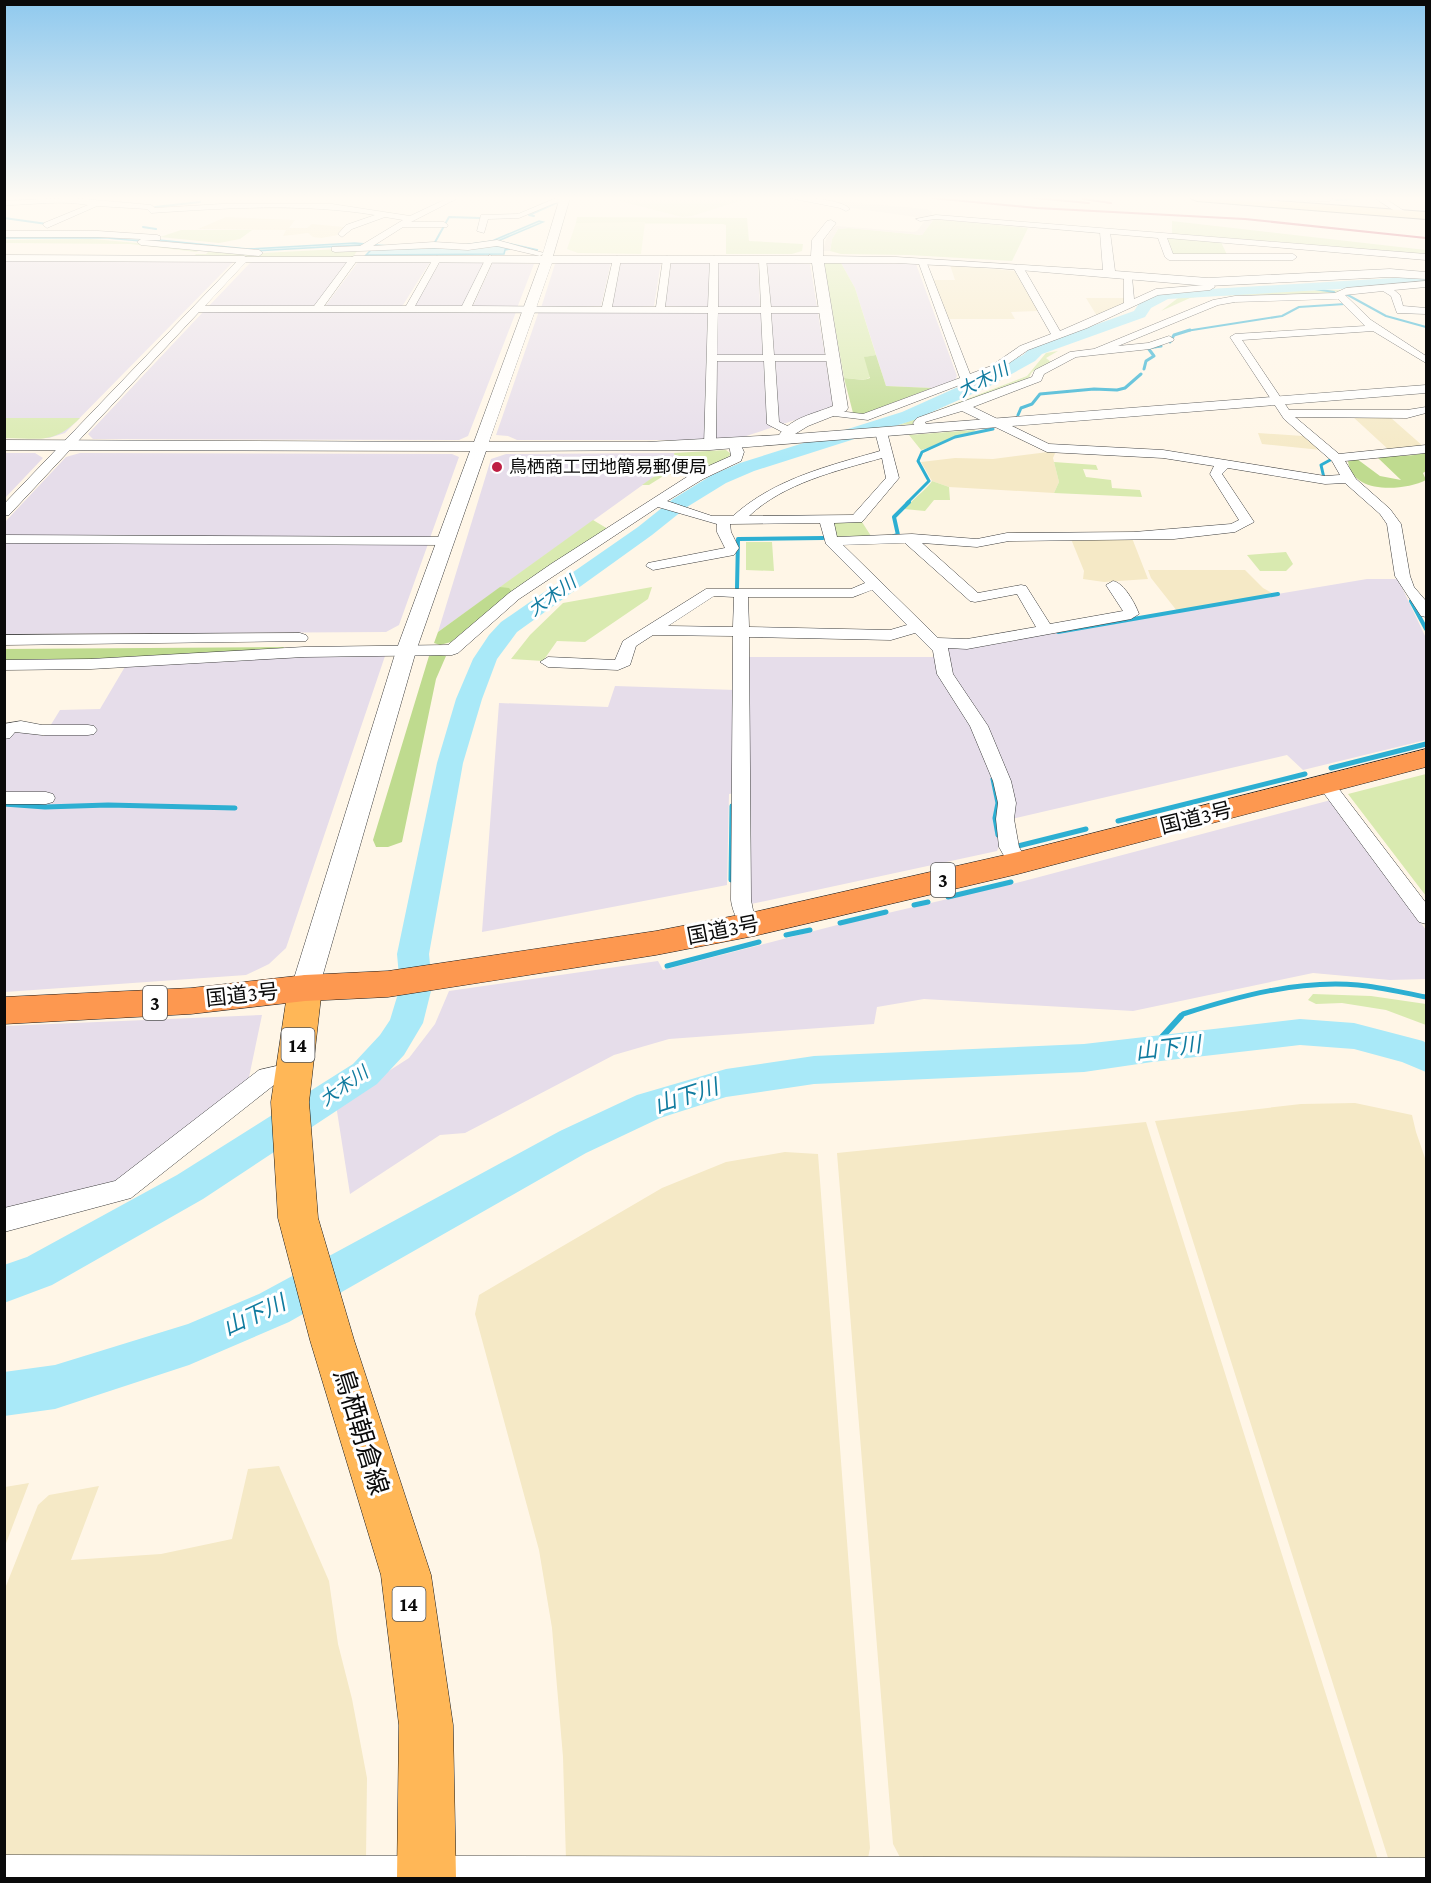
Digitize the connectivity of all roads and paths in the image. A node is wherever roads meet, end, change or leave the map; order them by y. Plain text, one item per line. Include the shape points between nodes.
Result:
1 (219, 286) edge
2 (334, 286) edge
3 (422, 286) edge
4 (477, 286) edge
5 (535, 286) edge
6 (611, 286) edge
7 (664, 286) edge
8 (713, 286) edge
9 (765, 286) edge
10 (821, 286) edge
11 (931, 286) edge
12 (1029, 286) edge
13 (1128, 286) edge
14 (1210, 286) edge
15 (1407, 286) edge
16 (1386, 288) junction
17 (1340, 296) junction
18 (1129, 303) junction
19 (197, 309) junction
20 (317, 309) junction
21 (409, 309) junction
22 (466, 309) junction
23 (528, 310) junction
24 (606, 310) junction
25 (660, 310) junction
26 (713, 310) junction
27 (766, 310) junction
28 (825, 310) junction
29 (1426, 311) edge
30 (1374, 328) junction
31 (1056, 334) junction
32 (1169, 339) dead end
33 (1095, 352) junction
34 (711, 358) junction
35 (769, 358) junction
36 (832, 358) junction
37 (1426, 360) edge
38 (966, 379) junction
39 (1426, 388) edge
40 (1276, 400) junction
41 (963, 407) junction
42 (1426, 410) edge
43 (830, 413) junction
44 (1285, 413) junction
45 (998, 423) junction
46 (922, 428) junction
47 (881, 432) junction
48 (786, 435) junction
49 (735, 444) junction
50 (710, 445) junction
51 (4, 446) edge
52 (68, 446) junction
53 (478, 447) junction
54 (1426, 449) edge
55 (887, 453) junction
56 (1336, 458) junction
57 (1226, 464) junction
58 (1348, 479) junction
59 (658, 503) junction
60 (4, 512) edge
61 (730, 520) junction
62 (826, 520) junction
63 (4, 539) edge
64 (909, 539) junction
65 (446, 541) junction
66 (831, 541) junction
67 (653, 566) dead end
68 (874, 584) junction
69 (1113, 585) dead end
70 (741, 592) junction
71 (1426, 613) edge
72 (917, 627) junction
73 (1045, 629) junction
74 (650, 630) junction
75 (741, 632) junction
76 (4, 640) edge
77 (934, 643) junction
78 (409, 644) junction
79 (548, 662) dead end
80 (4, 665) edge
81 (88, 730) dead end
82 (4, 734) edge
83 (1426, 758) edge
84 (1326, 784) junction
85 (4, 798) edge
86 (46, 798) dead end
87 (1018, 863) junction
88 (1426, 917) edge
89 (754, 924) junction
90 (305, 988) junction
91 (4, 1011) edge
92 (292, 1087) junction
93 (4, 1220) edge
94 (4, 1875) edge
95 (427, 1877) edge
96 (1426, 1877) edge

1 - 19 street
2 - 20 street
3 - 21 street
4 - 22 street
5 - 23 street
6 - 24 street
7 - 25 street
8 - 26 street
9 - 27 street
10 - 28 street
11 - 38 street
12 - 31 street
13 - 18 street
14 - 18 street via 1156,292
15 - 16 street
16 - 17 street via 1346,291
16 - 29 street via 1395,295 1400,310
17 - 30 street
17 - 33 street via 1216,302
18 - 31 street via 1083,326
19 - 20 street
19 - 52 street
20 - 21 street
21 - 22 street
22 - 23 street
23 - 24 street
23 - 53 street
24 - 25 street
25 - 26 street
26 - 27 street
26 - 34 street
27 - 28 street
27 - 35 street
28 - 36 street
30 - 37 street
30 - 40 street via 1235,337
31 - 38 street
32 - 33 street
33 - 41 street via 1066,357 1038,372 1037,379
34 - 35 street
34 - 50 street
35 - 36 street
35 - 48 street via 773,424
36 - 43 street via 842,403 841,408
38 - 43 street via 864,418
39 - 40 street
40 - 44 street
40 - 45 street
41 - 45 street
41 - 46 street via 921,420
42 - 44 street via 1407,414
43 - 48 street via 799,424
44 - 56 street
45 - 46 street
45 - 57 street via 1047,448 1149,452
46 - 47 street
47 - 48 street via 821,437
47 - 55 street
48 - 49 street
49 - 50 street
49 - 59 street via 737,458 698,476
50 - 53 street
51 - 52 street
52 - 53 street
52 - 60 street
53 - 65 street
54 - 56 street
55 - 61 street via 801,478
55 - 62 street via 893,478 857,519
56 - 58 street
57 - 58 street via 1325,480
57 - 64 street via 1216,474 1247,522 1240,528 1132,537 1007,537 994,542
58 - 71 street via 1394,524 1405,583
59 - 61 street via 711,520
59 - 78 street via 514,596 452,650
61 - 62 street
61 - 67 street via 724,532 732,548 729,552
62 - 66 street
63 - 65 street
64 - 66 street
64 - 73 street via 975,598 1021,589
65 - 78 street
66 - 68 street
68 - 70 street via 853,593
68 - 72 street
69 - 73 street via 1131,614
70 - 74 street via 706,594
70 - 75 street
72 - 75 street via 891,635
72 - 77 street
73 - 77 street via 967,644
74 - 75 street
74 - 79 street via 629,644 624,662 618,665
75 - 89 street via 741,900 743,912
76 - 78 street
77 - 87 street via 941,650 945,674 979,726 1002,781 1009,847
78 - 80 street via 102,663
78 - 90 street
81 - 82 street via 21,726 9,728
83 - 84 highway, 国道3号 / 3
84 - 87 highway, 国道3号 / 3
84 - 88 street
85 - 86 street
87 - 89 highway, 国道3号 / 3
89 - 90 highway, 国道3号 / 3 via 454,975 388,984
90 - 91 highway, 国道3号 / 3 via 191,1001
90 - 92 main road, 鳥栖朝倉線 / 14
92 - 93 street via 267,1077 122,1190
92 - 95 main road, 鳥栖朝倉線 / 14 via 298,1218 406,1575 426,1725
94 - 95 street
95 - 96 street

